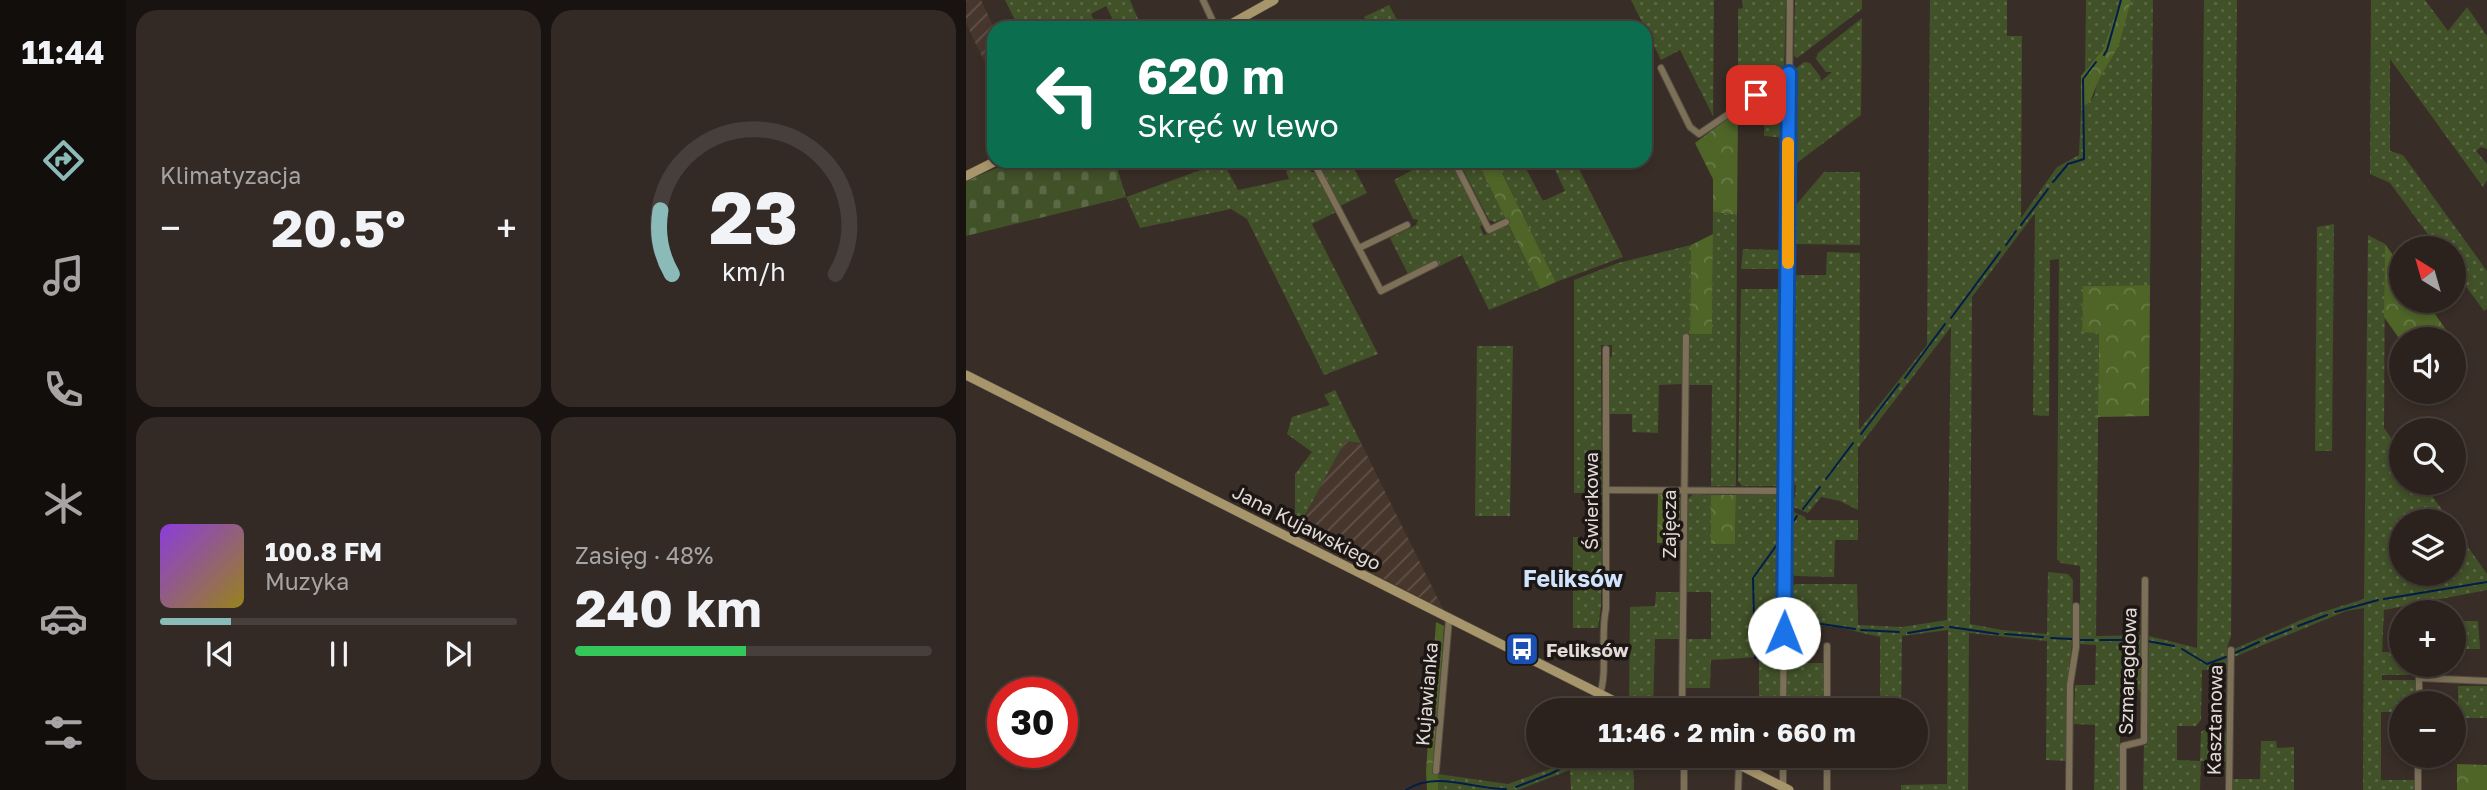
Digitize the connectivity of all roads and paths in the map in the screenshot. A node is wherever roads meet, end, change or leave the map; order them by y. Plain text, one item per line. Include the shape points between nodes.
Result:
1 (1203, 0) edge
2 (1274, 0) edge
3 (1790, 0) edge
4 (1213, 21) edge
5 (1244, 21) edge
6 (1661, 68) dead end
7 (1789, 73) junction
8 (987, 166) edge
9 (1318, 168) edge
10 (1458, 168) edge
11 (966, 176) edge
12 (1506, 222) dead end
13 (1407, 225) dead end
14 (1359, 248) junction
15 (1435, 264) dead end
16 (1686, 337) dead end
17 (1606, 349) dead end
18 (966, 376) edge
19 (1606, 490) junction
20 (1684, 490) junction
21 (1786, 491) junction
22 (2145, 580) dead end
23 (2076, 606) dead end
24 (1448, 619) junction
25 (1828, 646) dead end
26 (2231, 650) dead end
27 (2419, 678) joint
28 (2487, 681) edge
29 (2419, 691) edge
30 (1600, 694) junction
31 (1608, 698) edge
32 (1682, 698) edge
33 (1783, 698) edge
34 (1827, 698) edge
35 (1684, 768) edge
36 (1739, 768) edge
37 (1745, 768) edge
38 (1784, 768) edge
39 (1827, 768) edge
40 (2418, 768) edge
41 (1436, 771) dead end
42 (1785, 789) edge
43 (1684, 790) edge
44 (1738, 790) edge
45 (1827, 790) edge
46 (2069, 790) edge
47 (2123, 790) edge
48 (2229, 790) edge
49 (2418, 790) edge

1 - 4 street
2 - 5 main road
3 - 7 street
6 - 7 street via 1696,133
7 - 21 street
8 - 11 main road
9 - 14 street
10 - 12 street via 1489,230
13 - 14 street
14 - 15 street via 1381,291
16 - 20 street, Zajęcza
17 - 19 street, Świerkowa
18 - 24 main road, Jana Kujawskiego
19 - 20 street
19 - 30 street, Świerkowa
20 - 21 street
20 - 32 street, Zajęcza
21 - 33 street
22 - 47 street, Szmaragdowa via 2144,741 2123,746
23 - 46 street
24 - 30 main road, Jana Kujawskiego
24 - 41 street, Kujawianka
25 - 34 street
26 - 48 street, Kasztanowa
27 - 28 street
27 - 29 street
30 - 31 main road, Jana Kujawskiego
35 - 43 street
36 - 44 street
37 - 42 main road
38 - 42 street
39 - 45 street
40 - 49 street

